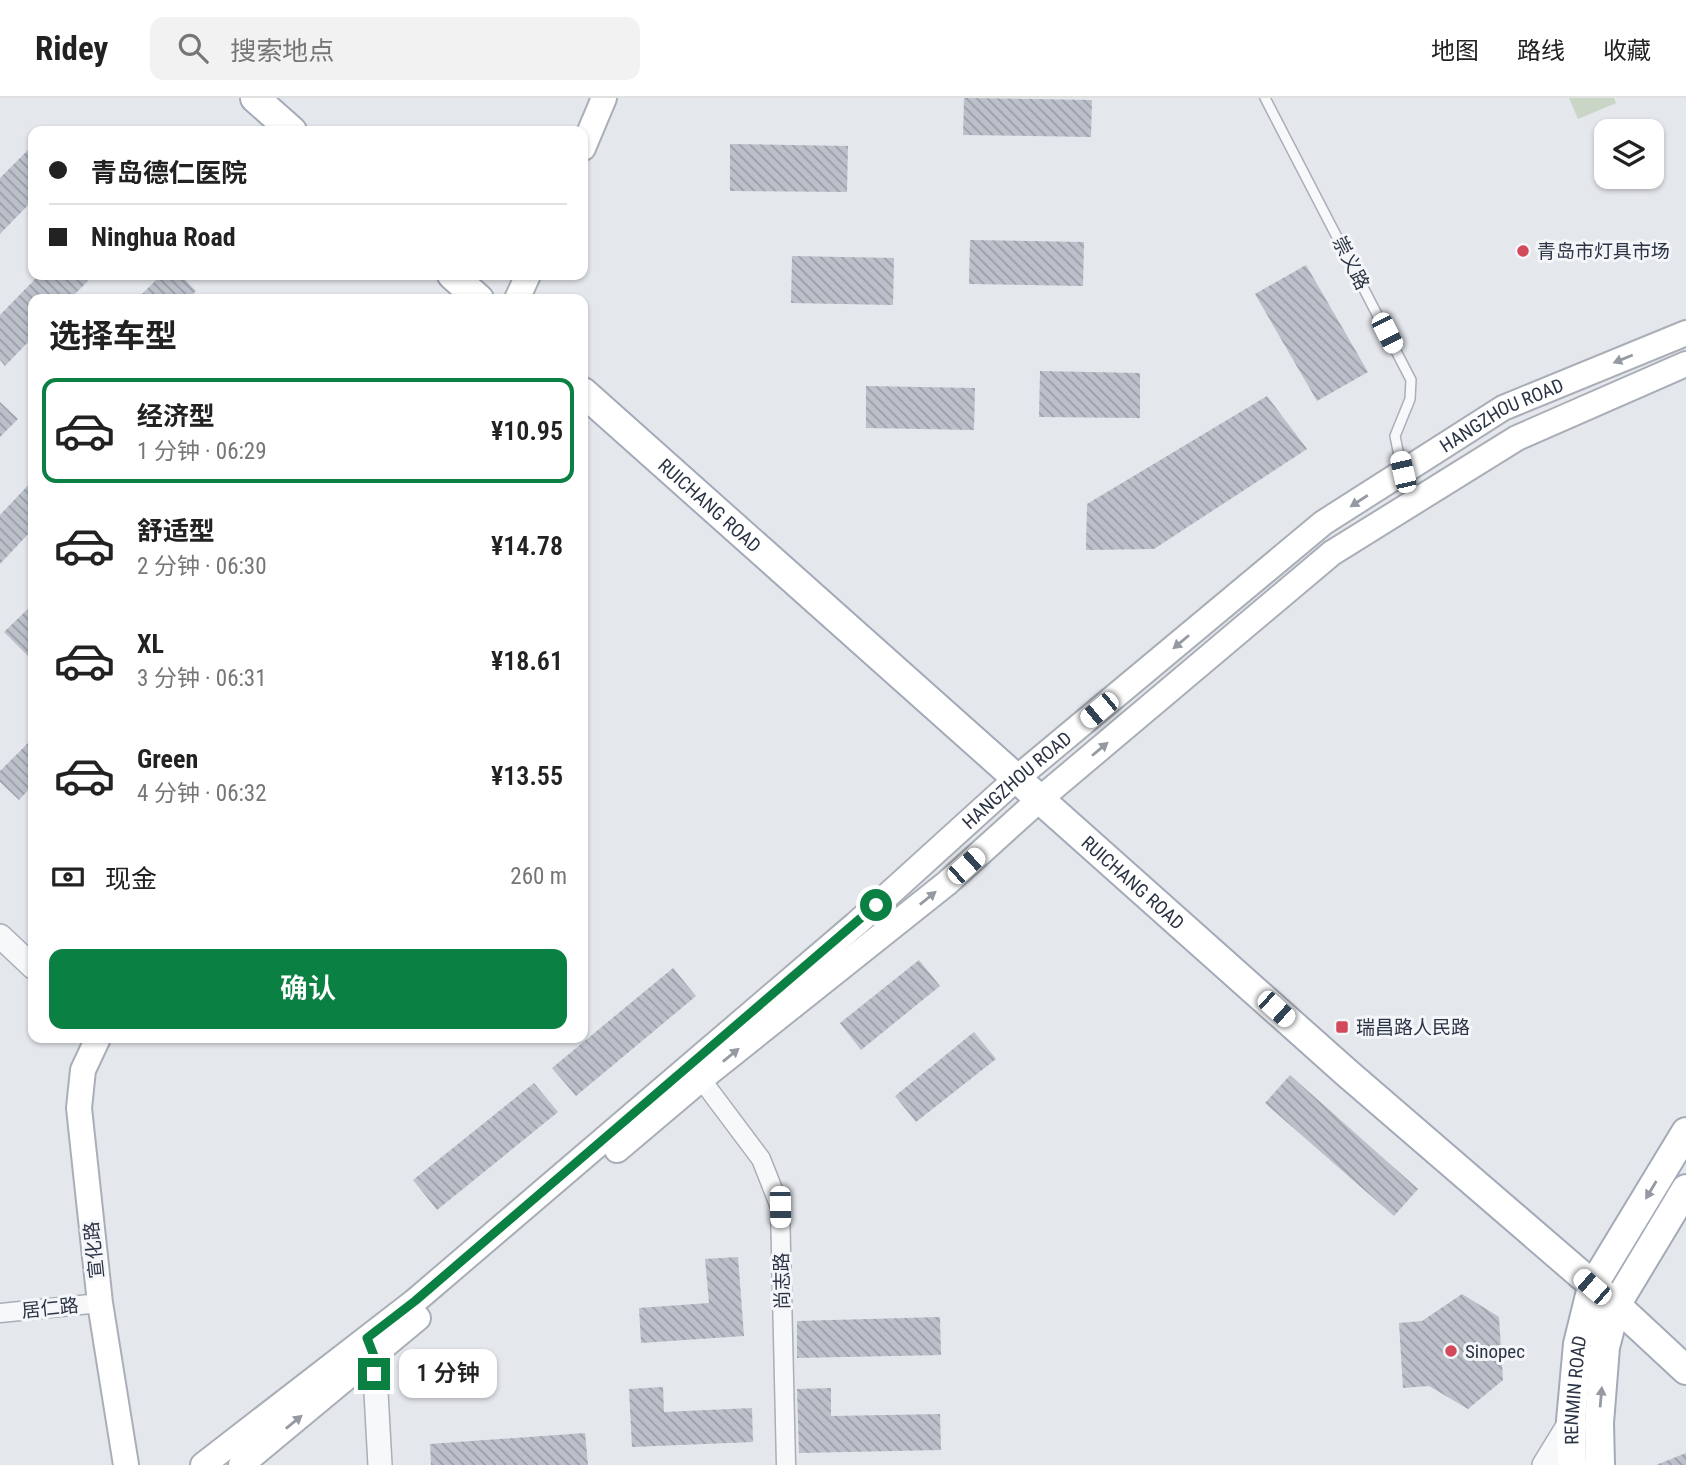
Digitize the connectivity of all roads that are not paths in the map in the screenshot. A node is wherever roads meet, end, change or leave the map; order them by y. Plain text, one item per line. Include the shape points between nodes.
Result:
1 (255, 98) edge
2 (604, 98) edge
3 (1265, 98) edge
4 (286, 126) edge
5 (588, 136) edge
6 (458, 280) edge
7 (473, 294) edge
8 (1686, 333) edge
9 (1686, 364) edge
10 (588, 396) edge
11 (1403, 472) junction
12 (1017, 778) junction
13 (1040, 799) junction
14 (0, 936) edge
15 (28, 962) edge
16 (96, 1043) edge
17 (701, 1079) junction
18 (1686, 1132) edge
19 (1686, 1189) edge
20 (1592, 1287) junction
21 (100, 1303) junction
22 (1615, 1305) junction
23 (0, 1313) edge
24 (370, 1347) junction
25 (1686, 1370) edge
26 (1571, 1422) junction
27 (126, 1465) edge
28 (204, 1465) edge
29 (241, 1465) edge
30 (380, 1465) edge
31 (786, 1465) edge
32 (1544, 1465) edge
33 (1572, 1465) edge
34 (1600, 1465) edge

1 - 4 main road
2 - 5 main road
3 - 11 lane, 崇义路 via 1411,380 1410,399 1395,436
6 - 7 main road
8 -> 11 main road, HANGZHOU ROAD via 1503,408
13 -> 9 main road, HANGZHOU ROAD via 1332,553 1517,438
10 - 12 main road, RUICHANG ROAD
11 -> 12 main road, HANGZHOU ROAD via 1323,523
12 - 13 main road, RUICHANG ROAD
12 - 24 main road, HANGZHOU ROAD via 856,924 415,1301
17 -> 13 main road, HANGZHOU ROAD via 947,883
13 - 20 main road, RUICHANG ROAD
14 - 15 street
16 - 21 main road, 宣化路 via 83,1070 79,1108
17 - 24 main road, HANGZHOU ROAD
17 - 31 street, 尚志路 via 761,1159 780,1207
18 -> 20 main road, RENMIN ROAD
19 - 22 main road, RENMIN ROAD
20 - 22 main road, RUICHANG ROAD
20 - 26 main road, RENMIN ROAD via 1578,1344
21 - 23 street, 居仁路
21 - 27 main road, 宣化路
22 - 25 main road, RUICHANG ROAD
34 -> 22 main road, RENMIN ROAD via 1605,1348
24 - 28 main road, HANGZHOU ROAD
29 -> 24 main road, HANGZHOU ROAD
24 - 30 street
26 - 32 street
26 - 33 main road, RENMIN ROAD

